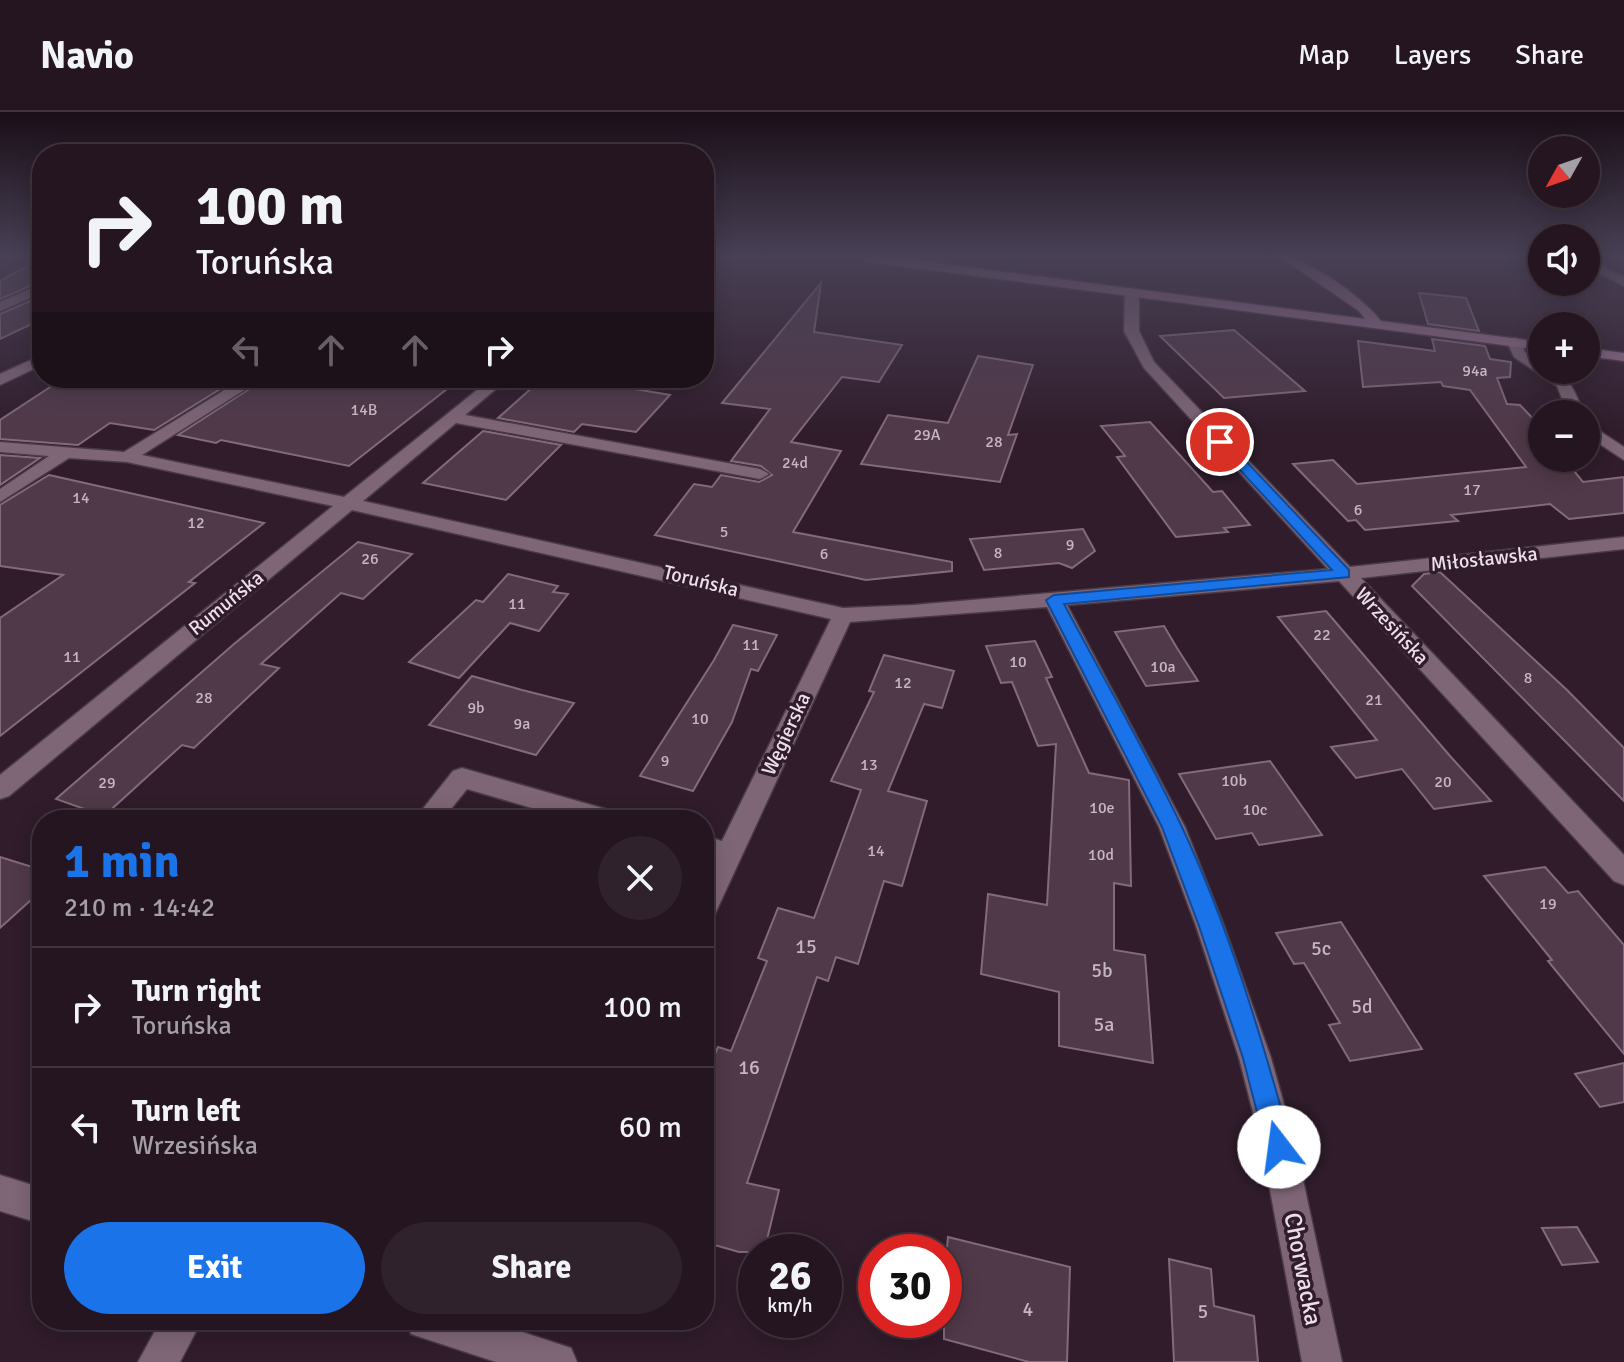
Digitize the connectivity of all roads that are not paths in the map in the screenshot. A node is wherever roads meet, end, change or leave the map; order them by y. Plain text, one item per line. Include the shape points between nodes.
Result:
1 (1129, 316) edge
2 (1324, 316) edge
3 (1371, 316) edge
4 (1376, 323) junction
5 (1514, 342) junction
6 (1528, 344) edge
7 (1600, 354) edge
8 (1624, 357) edge
9 (1528, 360) edge
10 (32, 364) edge
11 (0, 380) edge
12 (239, 388) edge
13 (489, 388) edge
14 (453, 418) junction
15 (1600, 437) edge
16 (0, 447) edge
17 (66, 452) junction
18 (1624, 455) edge
19 (127, 457) junction
20 (760, 474) dead end
21 (0, 497) edge
22 (348, 503) junction
23 (1624, 543) edge
24 (1344, 574) junction
25 (1054, 600) junction
26 (843, 615) junction
27 (0, 789) edge
28 (435, 810) edge
29 (574, 810) edge
30 (716, 850) edge
31 (1624, 873) edge
32 (0, 1193) edge
33 (32, 1203) edge
34 (177, 1330) edge
35 (503, 1331) edge
36 (158, 1362) edge
37 (557, 1362) edge
38 (1322, 1362) edge

1 - 24 street, Wrzesińska via 1133,343 1149,365
2 - 4 street
3 - 4 street
4 - 5 street
5 - 6 street
5 - 9 street
7 - 8 street
10 - 11 street
12 - 19 street
13 - 14 street, Rumuńska
14 - 20 street
14 - 22 street, Rumuńska
15 - 18 street
16 - 17 street, Toruńska
17 - 19 street, Toruńska
17 - 21 street
19 - 22 street, Toruńska
22 - 26 street, Toruńska
22 - 27 street, Rumuńska
23 - 24 street, Miłosławska
24 - 25 street, Toruńska
24 - 31 street, Wrzesińska
25 - 26 street, Toruńska
25 - 38 street, Chorwacka via 1172,827 1210,926 1279,1147
26 - 30 street, Węgierska
28 - 29 street via 462,778
32 - 33 street
34 - 36 street
35 - 37 street

